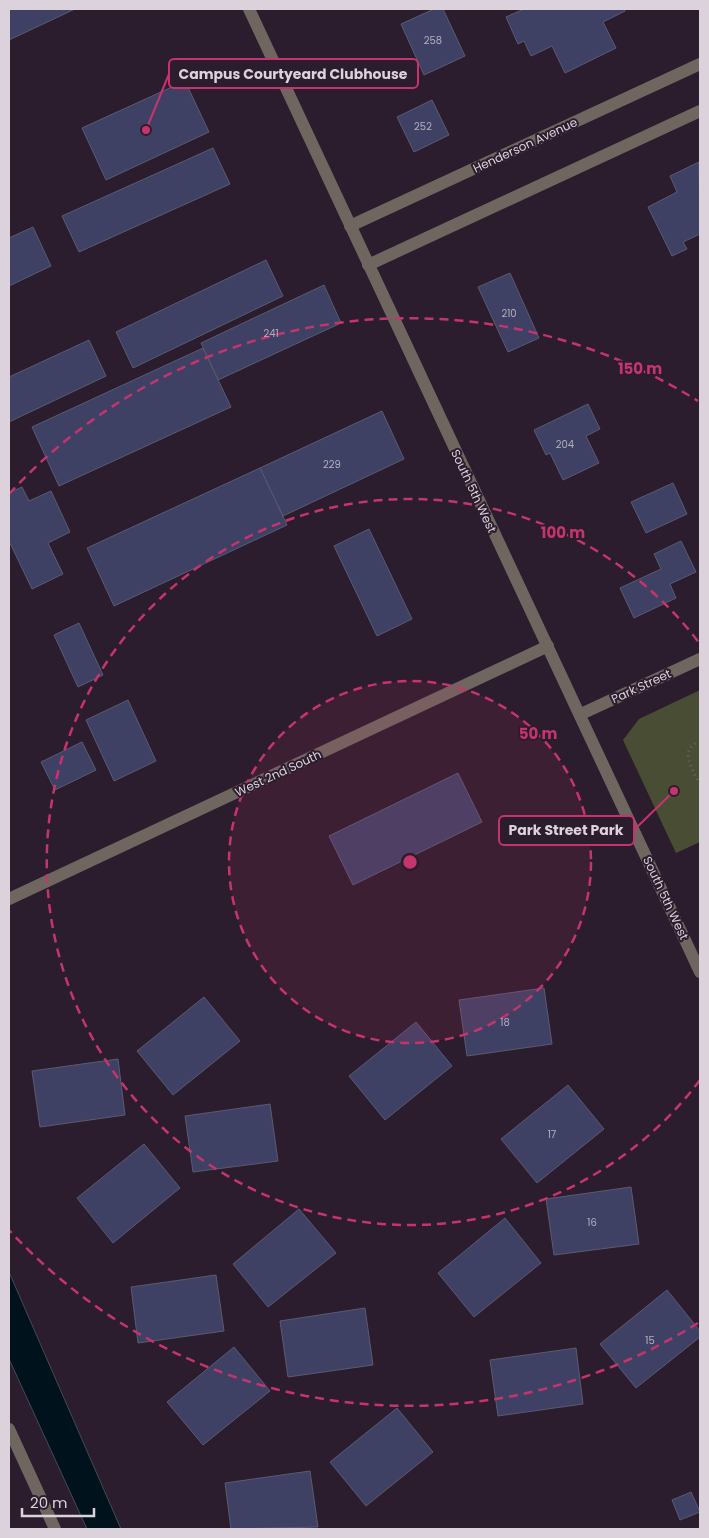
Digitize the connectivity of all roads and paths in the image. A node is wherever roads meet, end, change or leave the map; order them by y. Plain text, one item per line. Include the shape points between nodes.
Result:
1 (249, 9) edge
2 (700, 64) edge
3 (700, 111) edge
4 (350, 226) junction
5 (368, 265) junction
6 (548, 646) junction
7 (700, 658) edge
8 (581, 714) junction
9 (700, 741) edge
10 (700, 784) edge
11 (9, 899) edge
12 (700, 972) edge
13 (9, 1429) edge
14 (55, 1529) edge

1 - 4 street, South 5th West
2 - 4 street, Henderson Avenue
3 - 5 street
4 - 5 street, South 5th West
5 - 6 street, South 5th West
6 - 8 street, South 5th West
6 - 11 street, West 2nd South
7 - 8 street, Park Street
8 - 12 street, South 5th West
9 - 10 path via 688,752 688,760
13 - 14 street

